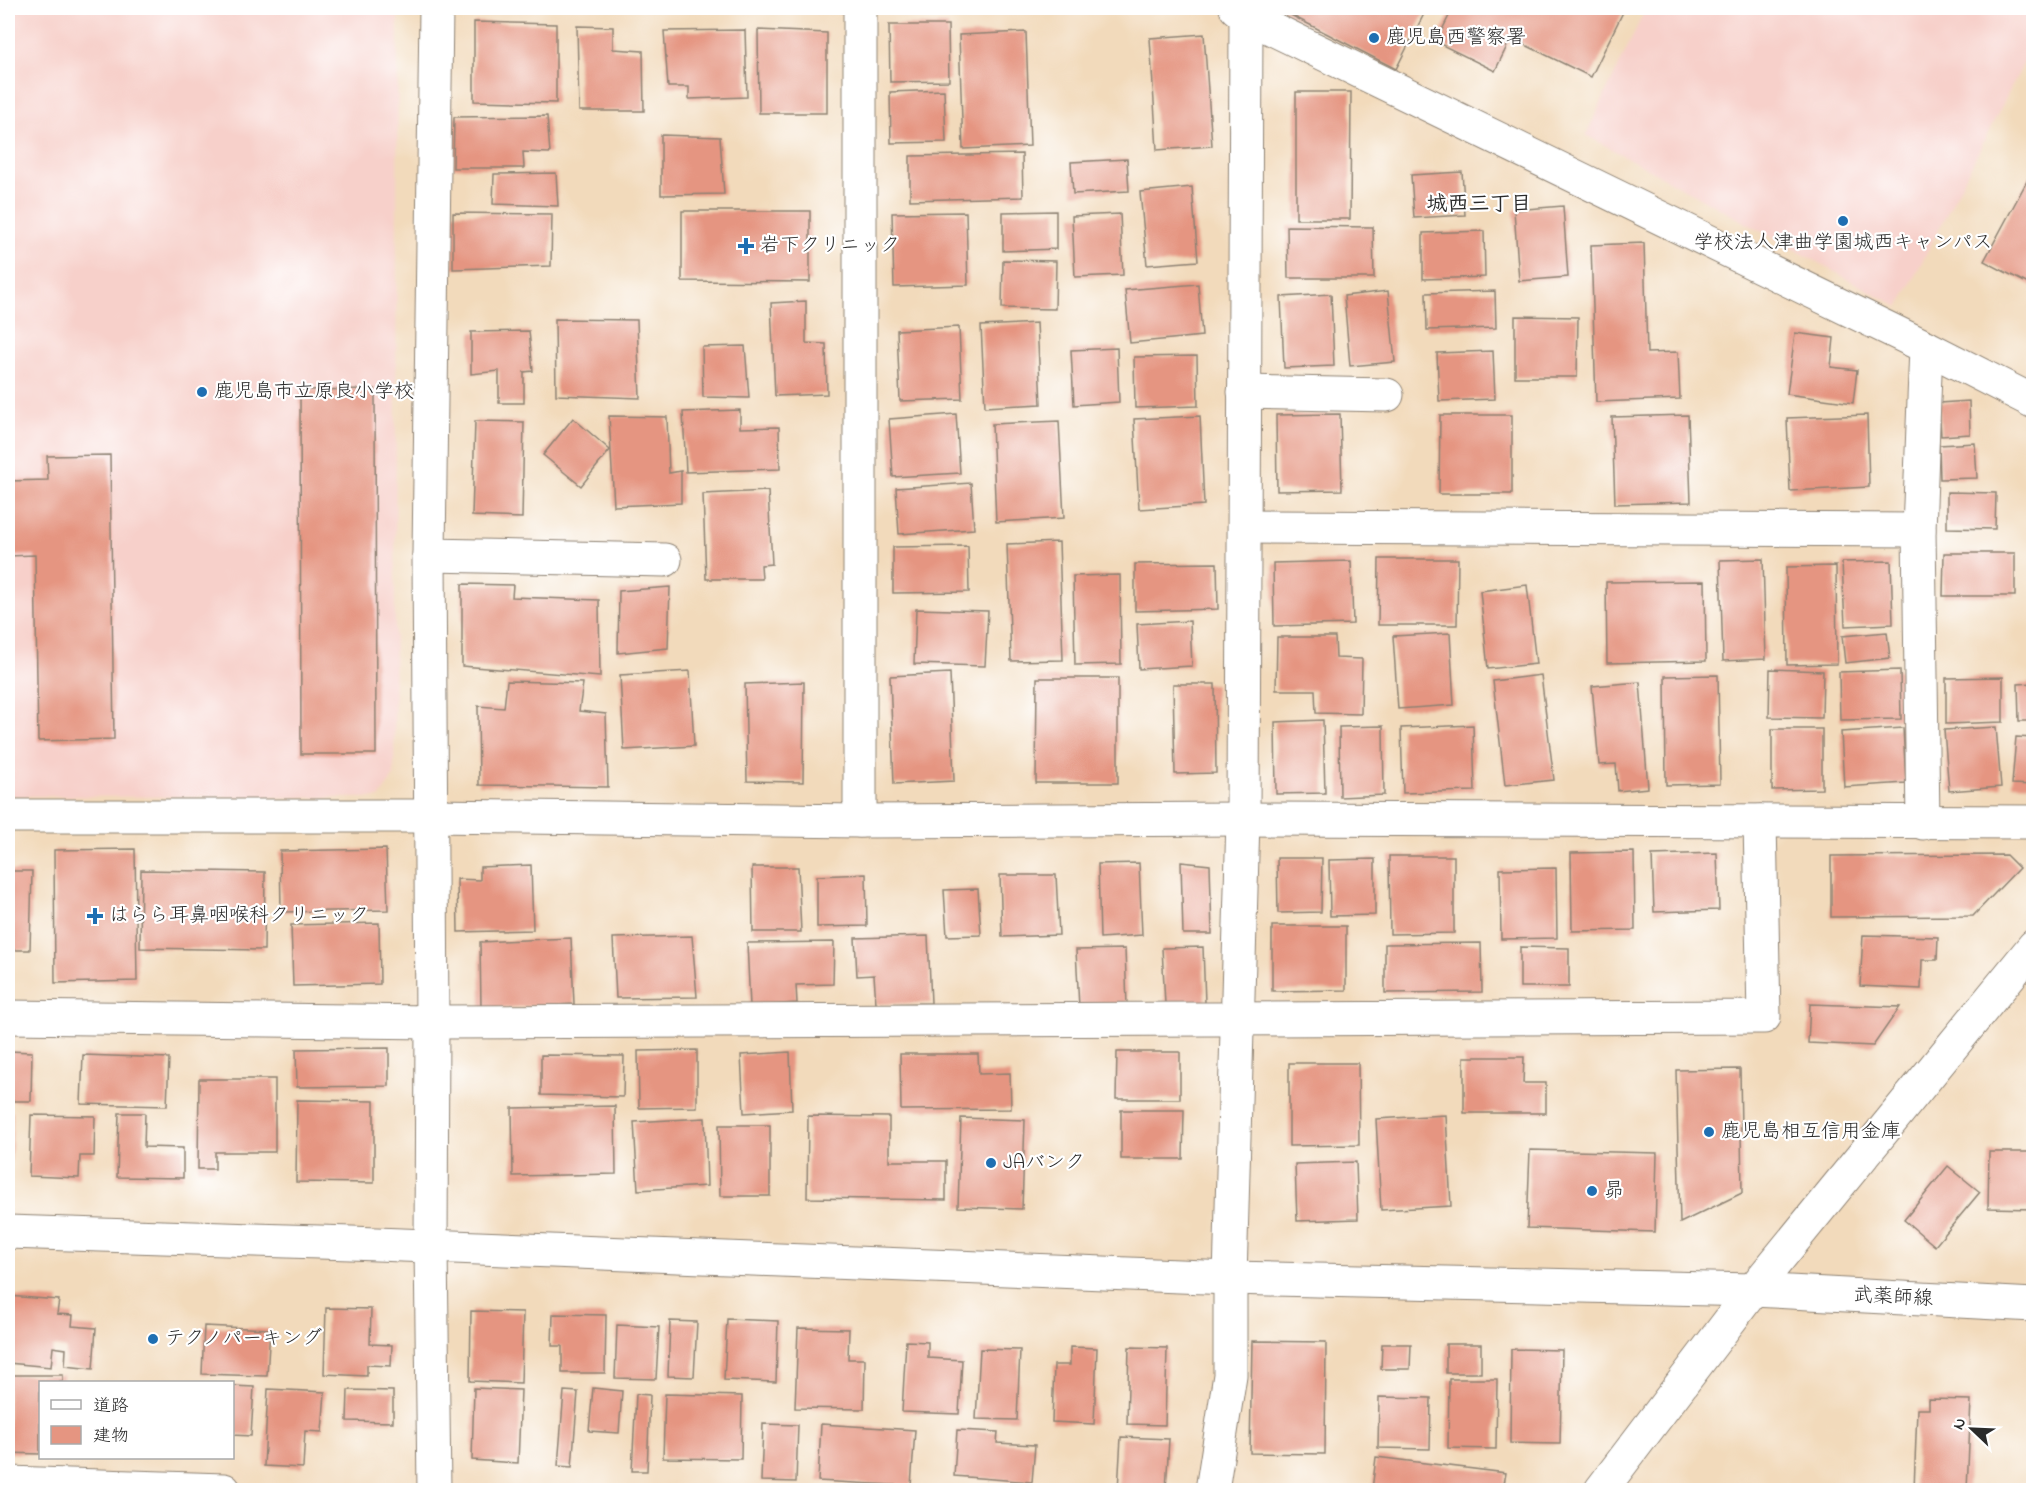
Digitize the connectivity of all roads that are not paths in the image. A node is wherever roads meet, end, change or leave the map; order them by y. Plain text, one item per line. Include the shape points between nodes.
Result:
1 (436, 8) edge
2 (860, 8) edge
3 (1241, 12) edge
4 (1926, 347) junction
5 (1244, 392) junction
6 (1387, 395) dead end
7 (2034, 402) edge
8 (1245, 527) junction
9 (1919, 530) junction
10 (429, 555) junction
11 (665, 560) dead end
12 (8, 816) edge
13 (429, 816) junction
14 (1243, 819) junction
15 (860, 821) junction
16 (1760, 821) junction
17 (2034, 822) edge
18 (1923, 823) junction
19 (2034, 946) edge
20 (8, 1017) edge
21 (1237, 1019) junction
22 (432, 1022) junction
23 (8, 1232) edge
24 (431, 1247) junction
25 (1230, 1278) junction
26 (1753, 1290) junction
27 (2034, 1305) edge
28 (8, 1484) edge
29 (224, 1491) edge
30 (434, 1491) edge
31 (1212, 1491) edge
32 (1601, 1491) edge

1 - 10 street
2 - 15 street
3 - 4 street
3 - 5 street
4 - 7 street
4 - 9 street
5 - 6 street
5 - 8 street
8 - 9 street
8 - 14 street
9 - 18 street
10 - 11 street
10 - 13 street
12 - 13 street
13 - 15 street
13 - 22 street
14 - 15 street
14 - 16 street
14 - 21 street
16 - 18 street
16 - 21 street via 1764,1017
17 - 18 street
19 - 26 street
20 - 22 street
21 - 22 street
21 - 25 street
22 - 24 street
23 - 24 street, 武薬師線
24 - 25 street, 武薬師線
24 - 30 street
25 - 26 street, 武薬師線
25 - 31 street via 1230,1376
26 - 27 street, 武薬師線
26 - 32 street
28 - 29 street

